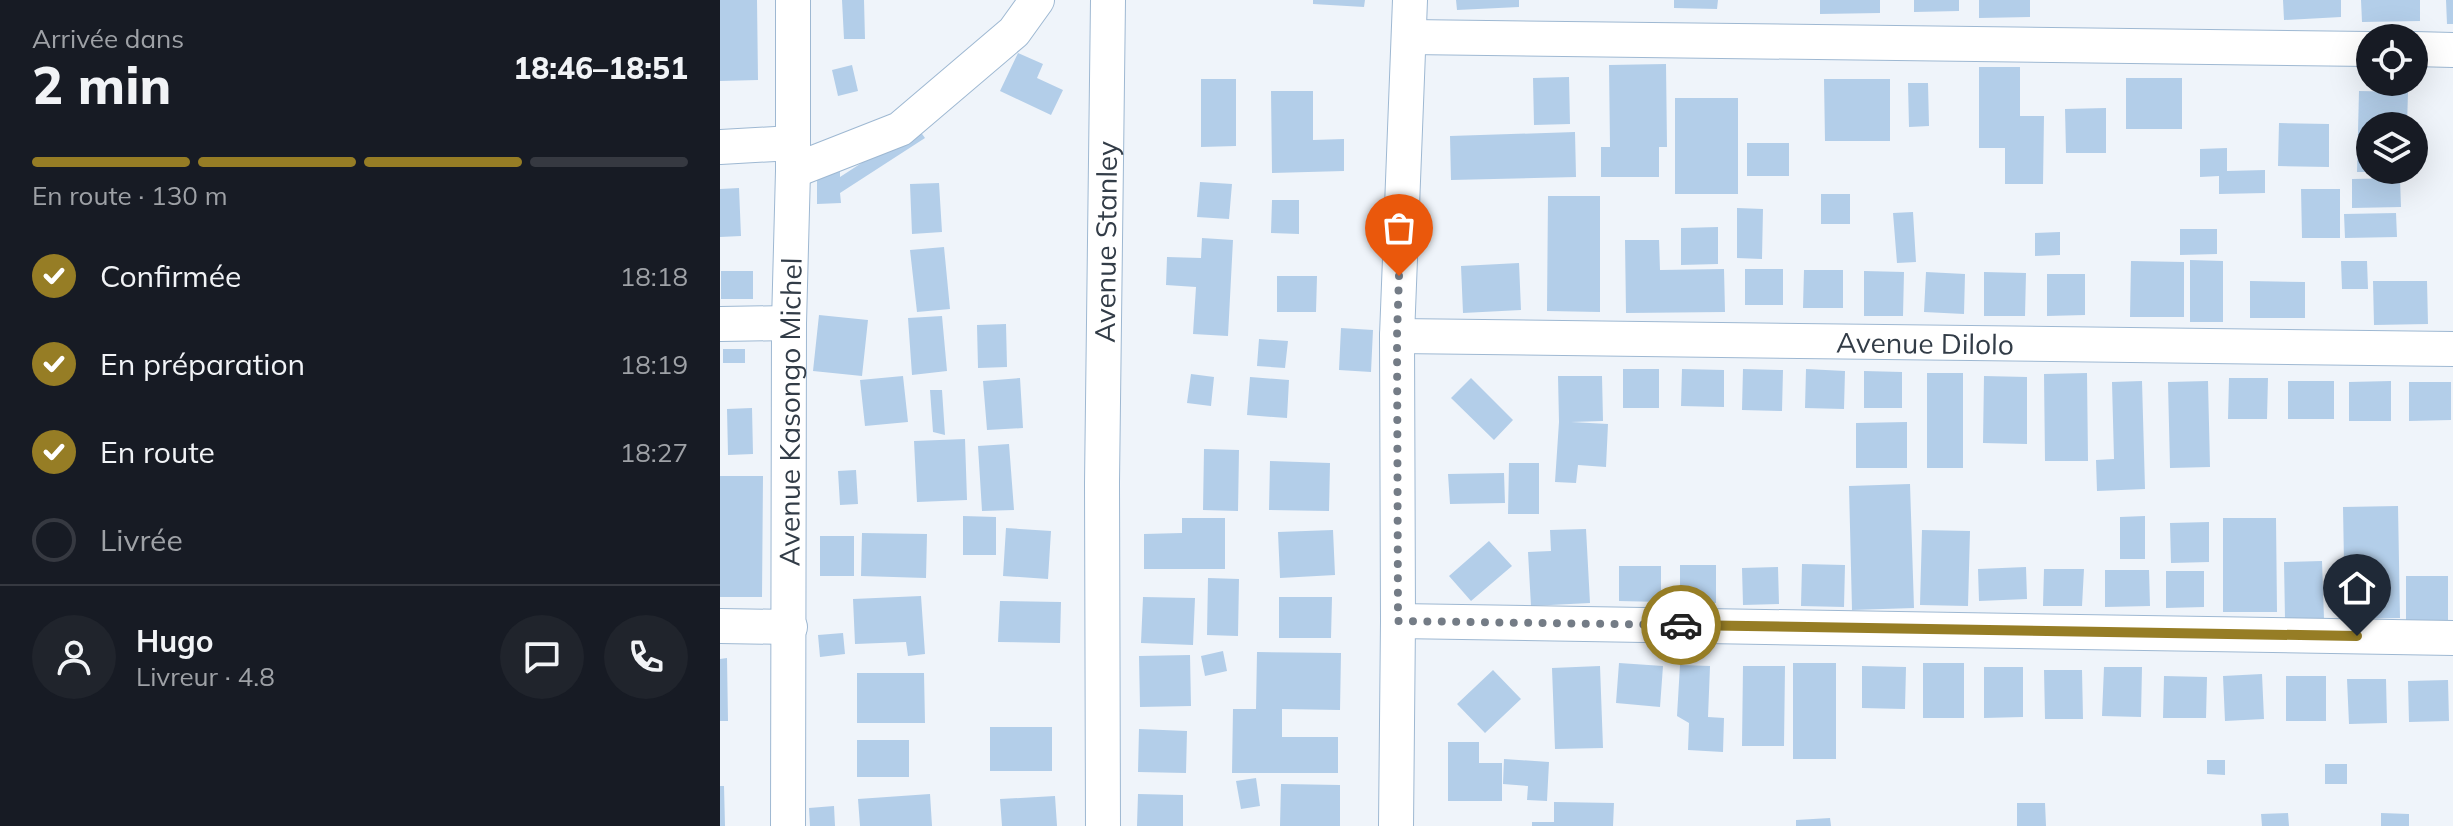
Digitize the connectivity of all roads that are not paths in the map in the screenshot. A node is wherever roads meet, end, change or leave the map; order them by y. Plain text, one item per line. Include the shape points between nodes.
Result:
1 (793, 0) edge
2 (1037, 0) edge
3 (1108, 0) edge
4 (1410, 0) edge
5 (1410, 37) junction
6 (2356, 49) edge
7 (2428, 49) edge
8 (2453, 50) edge
9 (720, 147) edge
10 (793, 157) junction
11 (789, 323) junction
12 (720, 324) edge
13 (1397, 336) junction
14 (2453, 349) edge
15 (1398, 621) junction
16 (720, 626) edge
17 (790, 627) junction
18 (2453, 638) edge
19 (788, 826) edge
20 (1103, 826) edge
21 (1396, 826) edge

1 - 10 street, Avenue Kasongo Michel
2 - 10 street via 1014,32 900,129
3 - 20 street, Avenue Stanley
4 - 5 street
5 - 6 street
5 - 13 street
7 - 8 street
9 - 10 street
10 - 11 street, Avenue Kasongo Michel
11 - 12 street
11 - 17 street, Avenue Kasongo Michel
13 - 14 street, Avenue Dilolo
13 - 15 street
15 - 18 street
15 - 21 street
16 - 17 street
17 - 19 street, Avenue Kasongo Michel

